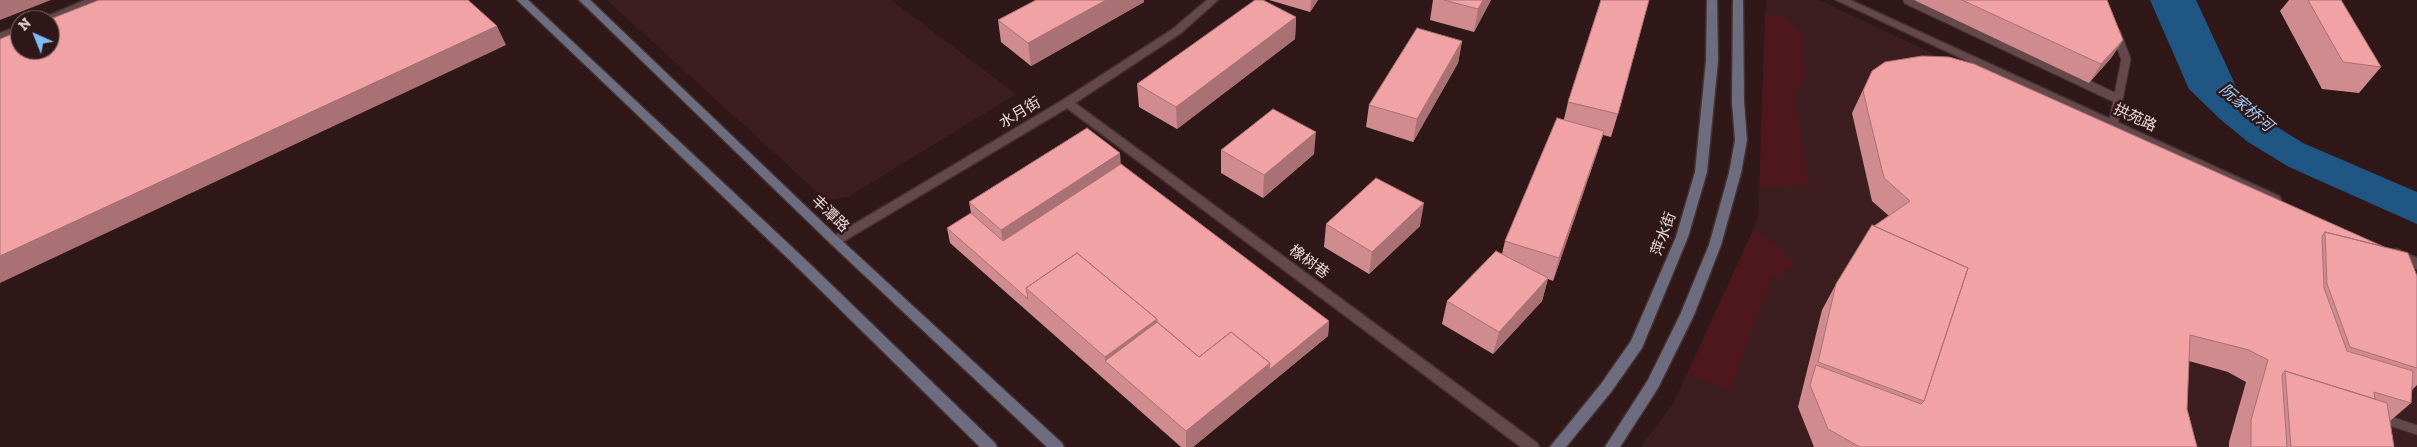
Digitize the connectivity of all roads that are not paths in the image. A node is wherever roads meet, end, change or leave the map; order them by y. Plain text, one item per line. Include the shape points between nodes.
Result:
1 (95, 0) edge
2 (522, 0) edge
3 (584, 0) edge
4 (1213, 0) edge
5 (1712, 0) edge
6 (1738, 0) edge
7 (1841, 0) edge
8 (1908, 0) edge
9 (60, 14) edge
10 (2114, 25) edge
11 (2118, 99) junction
12 (1067, 103) junction
13 (2113, 125) junction
14 (2283, 202) edge
15 (835, 241) junction
16 (2381, 248) edge
17 (2417, 264) edge
18 (2387, 420) edge
19 (2417, 430) edge
20 (990, 447) edge
21 (1057, 447) edge
22 (1532, 447) edge
23 (1557, 447) edge
24 (1612, 447) edge

1 - 9 street
2 - 20 main road
3 - 15 main road, 丰潭路
4 - 12 street, 水月街 via 1177,31
5 - 23 main road, 萍水街 via 1712,62 1701,172 1682,237 1637,344 1606,388
6 - 24 main road via 1741,140 1715,245 1687,315 1653,384
7 - 13 street, 拱苑路
8 - 11 lane
10 - 11 lane via 2126,59
11 - 13 lane
12 - 15 street, 水月街
12 - 22 street, 橡树巷
13 - 14 street, 拱苑路
15 - 21 main road, 丰潭路
16 - 17 street
18 - 19 lane

